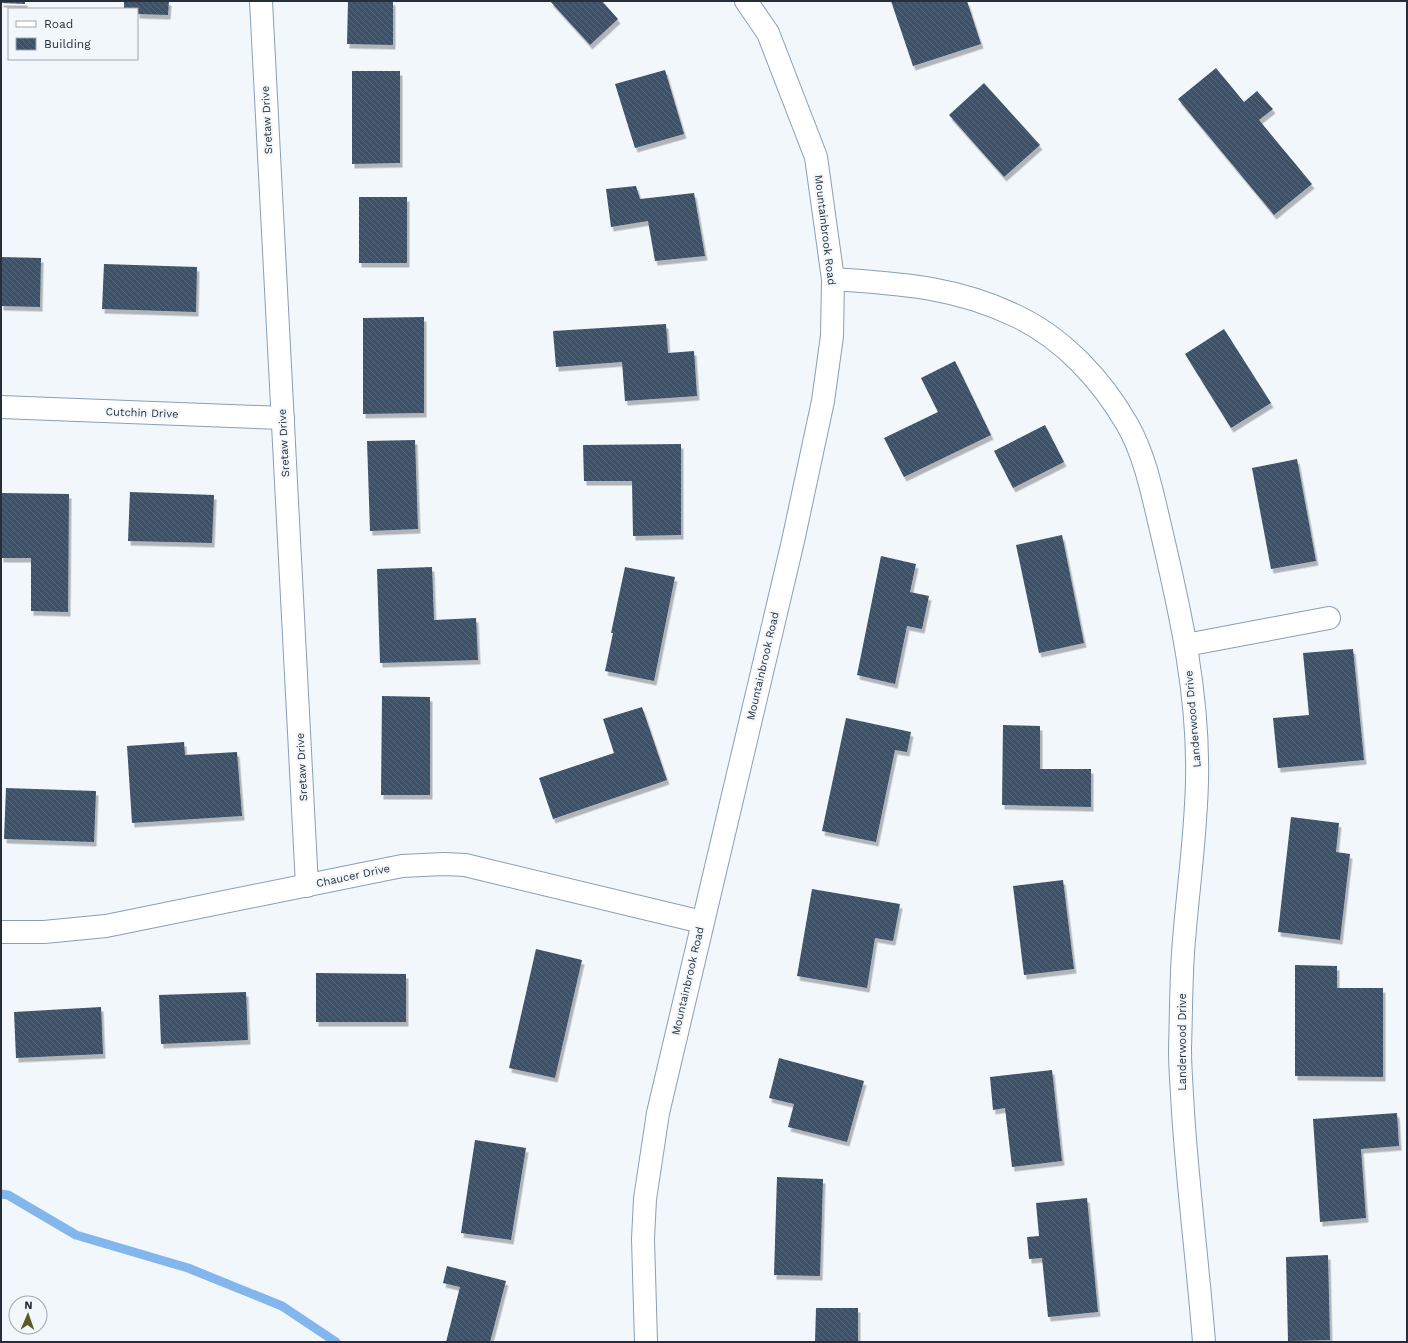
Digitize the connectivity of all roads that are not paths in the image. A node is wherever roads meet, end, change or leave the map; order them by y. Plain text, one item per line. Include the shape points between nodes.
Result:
1 (260, 1) edge
2 (746, 1) edge
3 (833, 279) junction
4 (1, 407) edge
5 (283, 418) junction
6 (1329, 618) dead end
7 (1186, 644) junction
8 (307, 886) junction
9 (702, 922) junction
10 (1, 932) edge
11 (646, 1342) edge
12 (1204, 1342) edge

1 - 5 street, Sretaw Drive
2 - 3 street, Mountainbrook Road via 768,33 816,157
3 - 7 street, Landerwood Drive via 927,287 972,297 1015,315 1040,329 1075,357 1105,390 1137,445 1152,490
3 - 9 street, Mountainbrook Road via 832,336 823,401 793,541
4 - 5 street, Cutchin Drive
5 - 8 street, Sretaw Drive
6 - 7 street
7 - 12 street, Landerwood Drive via 1194,704 1197,778 1183,954 1180,1054 1186,1159
8 - 9 street, Chaucer Drive via 402,866 465,865
8 - 10 street, Chaucer Drive via 106,926 44,932
9 - 11 street, Mountainbrook Road via 658,1113 646,1198 643,1239

